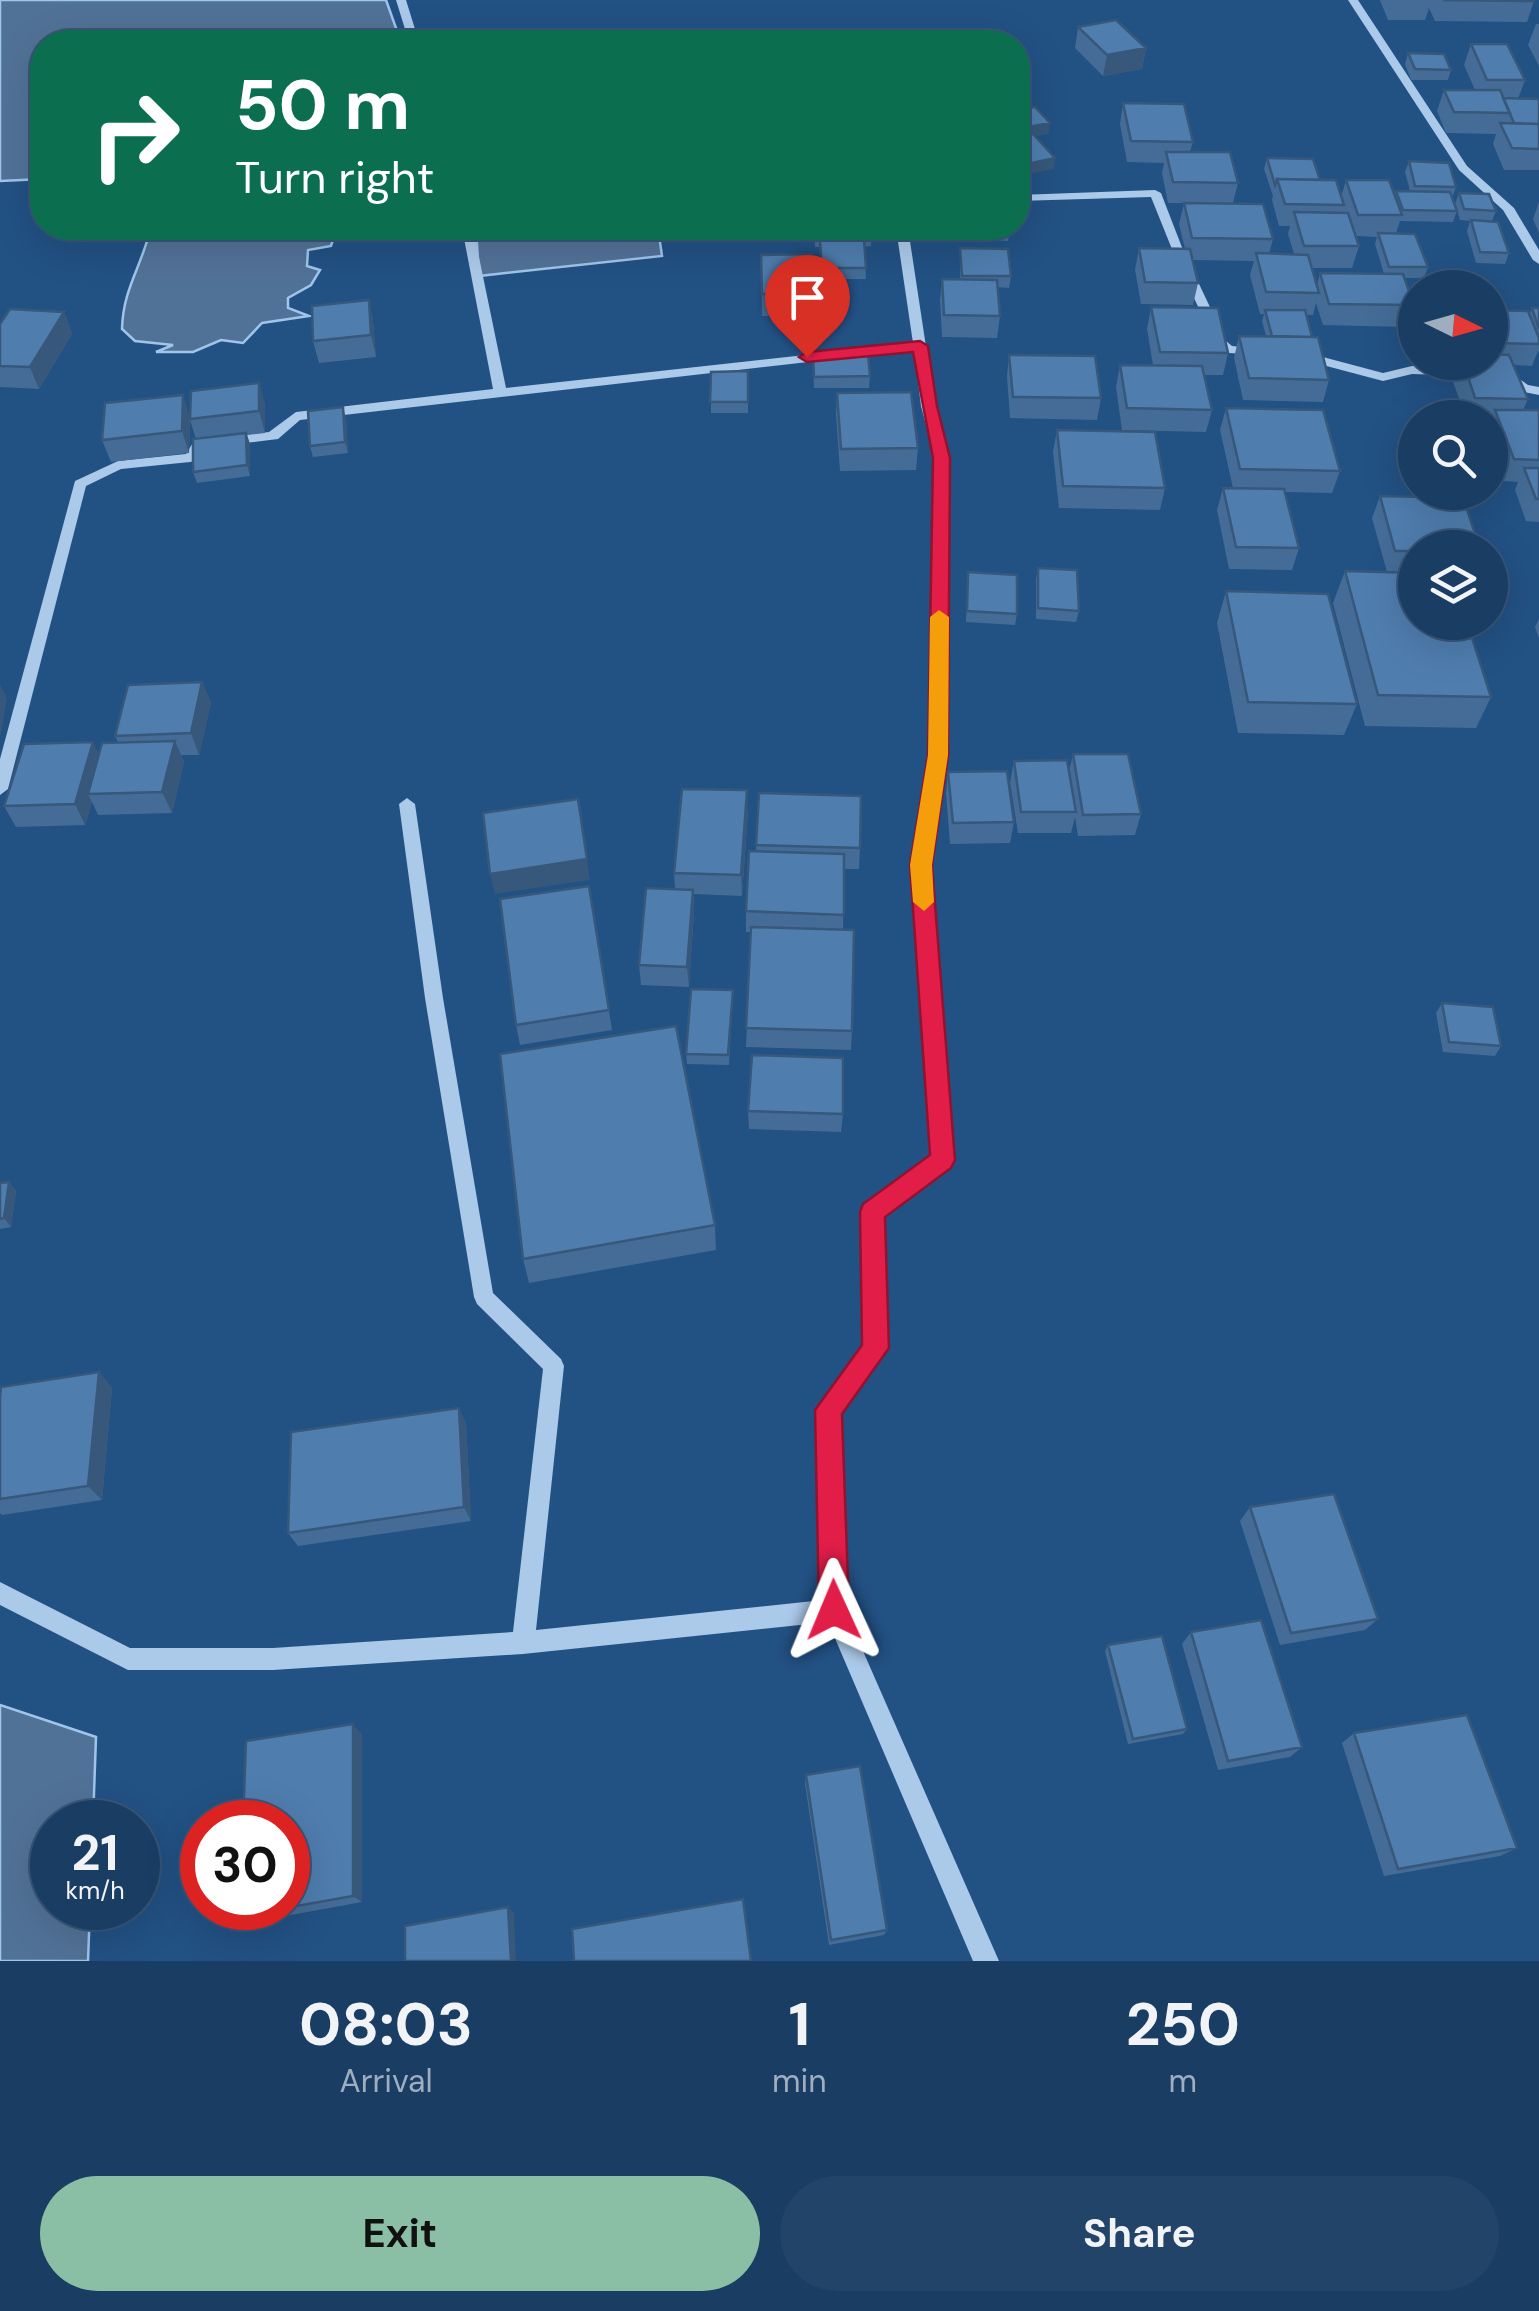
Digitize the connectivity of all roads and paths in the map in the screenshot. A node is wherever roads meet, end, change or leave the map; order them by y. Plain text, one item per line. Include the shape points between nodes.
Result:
1 (401, 0) edge
2 (1353, 0) edge
3 (410, 30) edge
4 (1422, 106) junction
5 (1439, 106) dead end
6 (1030, 198) edge
7 (470, 240) edge
8 (904, 240) edge
9 (1539, 260) edge
10 (920, 346) junction
11 (1539, 391) edge
12 (500, 392) junction
13 (0, 789) edge
14 (407, 804) dead end
15 (0, 1592) edge
16 (834, 1610) junction
17 (524, 1643) junction
18 (986, 1961) edge

1 - 3 street
2 - 4 street
4 - 5 street
4 - 9 street via 1463,168 1508,208
6 - 11 street via 1156,193 1174,250 1229,348 1312,358 1383,377 1412,370 1505,373
7 - 12 street
8 - 10 street
10 - 12 street
10 - 16 street via 942,458 938,755 921,865 943,1160 872,1212 876,1348 829,1410
12 - 13 street via 296,416 273,436 199,444 190,458 118,465 80,484
14 - 17 street via 484,1297 554,1366
15 - 17 street via 128,1659 273,1659
16 - 17 street
16 - 18 street

